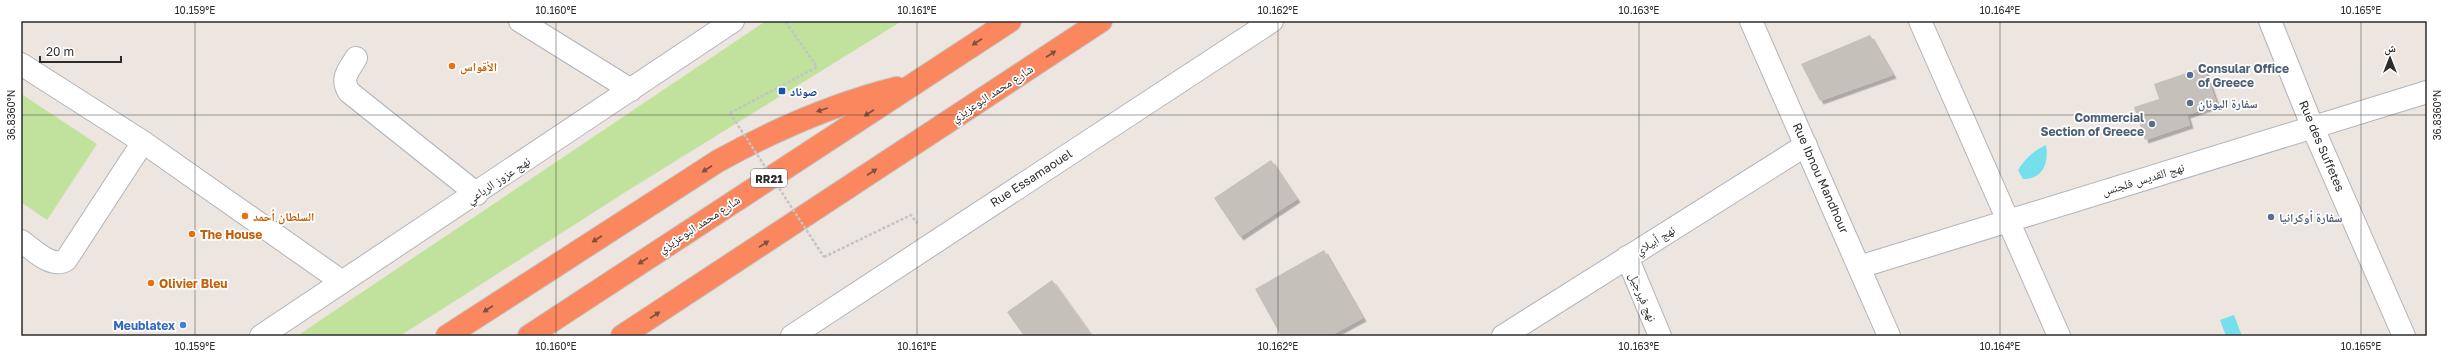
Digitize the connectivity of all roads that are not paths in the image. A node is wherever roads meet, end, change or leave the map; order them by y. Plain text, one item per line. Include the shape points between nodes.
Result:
1 (520, 21) edge
2 (733, 21) edge
3 (1010, 21) edge
4 (1101, 21) edge
5 (1272, 21) edge
6 (1751, 21) edge
7 (1920, 21) edge
8 (2270, 21) edge
9 (356, 58) dead end
10 (21, 64) edge
11 (913, 84) junction
12 (631, 90) junction
13 (2427, 92) edge
14 (2313, 128) junction
15 (143, 142) junction
16 (1806, 145) junction
17 (476, 194) junction
18 (2006, 221) junction
19 (21, 241) edge
20 (1627, 258) junction
21 (1859, 267) junction
22 (342, 281) junction
23 (261, 336) edge
24 (447, 336) edge
25 (529, 336) edge
26 (622, 336) edge
27 (792, 336) edge
28 (1503, 336) edge
29 (1660, 336) edge
30 (1889, 336) edge
31 (2059, 336) edge
32 (2404, 336) edge

1 - 12 street
2 - 12 street, نهج عزوز الرباعي
3 -> 11 highway, شارع محمد البوعزيزي / RR21
26 -> 4 highway, شارع محمد البوعزيزي
5 - 27 street, Rue Essamaouel
6 - 16 street, Rue Ibnou Mandhour
7 - 18 street
8 - 14 street, Rue des Suffetes
9 - 17 street via 344,83 349,92
10 - 15 street
11 -> 24 highway via 862,97 812,114 764,135 718,161
11 -> 25 highway, شارع محمد البوعزيزي / RR21
12 - 17 street, نهج عزوز الرباعي
13 - 14 street, نهج القديس فلجنس
14 - 18 street, نهج القديس فلجنس
14 - 32 street, Rue des Suffetes
15 - 19 street via 66,260 61,263 51,262
15 - 22 street
16 - 20 street, نهج أبيلاي
16 - 21 street, Rue Ibnou Mandhour
17 - 22 street, نهج عزوز الرباعي
18 - 21 street, نهج القديس فلجنس
18 - 31 street
20 - 28 street, نهج أبيلاي
20 - 29 street, نهج فيرجيل
21 - 30 street, Rue Ibnou Mandhour
22 - 23 street, نهج عزوز الرباعي

